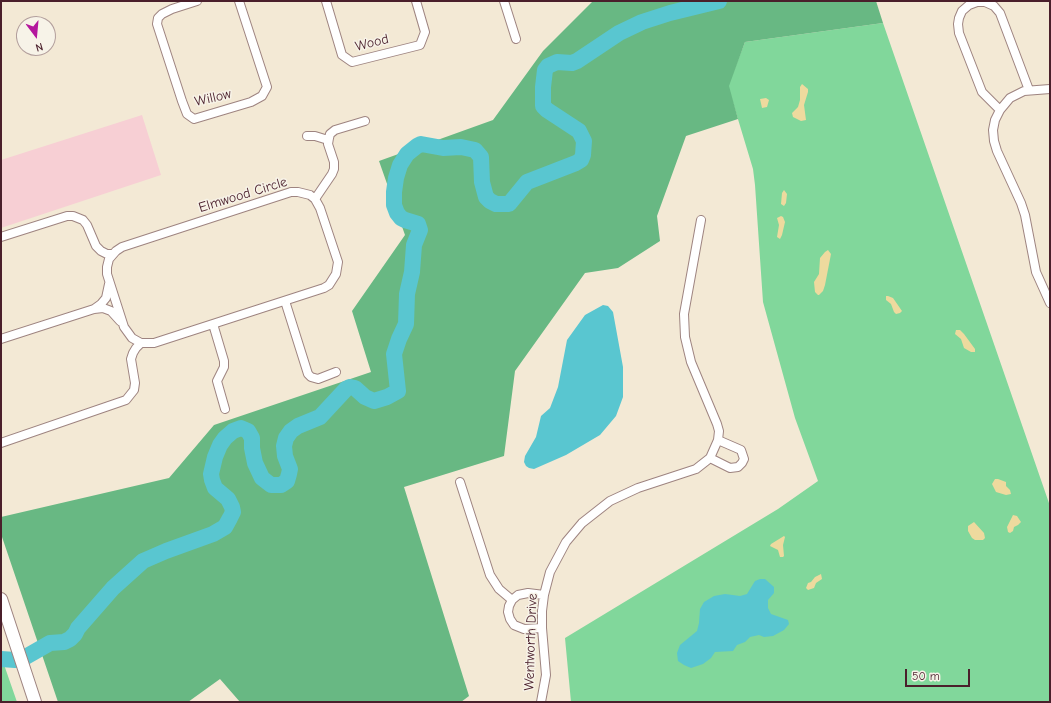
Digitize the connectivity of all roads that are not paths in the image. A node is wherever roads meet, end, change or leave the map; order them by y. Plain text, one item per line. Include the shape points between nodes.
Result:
1 (197, 1) edge
2 (239, 1) edge
3 (326, 1) edge
4 (416, 1) edge
5 (504, 1) edge
6 (516, 39) dead end
7 (1050, 89) edge
8 (1029, 90) junction
9 (1000, 110) junction
10 (365, 121) dead end
11 (307, 136) dead end
12 (328, 140) junction
13 (315, 199) junction
14 (701, 220) dead end
15 (1, 237) edge
16 (113, 254) junction
17 (109, 281) junction
18 (284, 301) junction
19 (1050, 303) edge
20 (94, 309) junction
21 (213, 324) junction
22 (124, 327) junction
23 (1, 339) edge
24 (141, 343) junction
25 (336, 372) dead end
26 (225, 409) dead end
27 (718, 440) junction
28 (1, 443) edge
29 (710, 458) junction
30 (460, 482) dead end
31 (544, 595) junction
32 (1, 599) edge
33 (512, 600) junction
34 (542, 628) junction
35 (35, 702) edge
36 (542, 702) edge

1 - 2 street, Willow via 162,14 157,24 187,114 194,119 251,102 262,96 267,87
3 - 4 street, Wood via 342,55 352,62 420,45 425,32
5 - 6 street
7 - 8 street
8 - 9 street via 1014,95
8 - 9 street via 1000,13 994,6 985,2 969,5 959,18 959,33 982,92
9 - 19 street via 995,120 994,141 1023,209 1036,272
10 - 12 street via 335,130
11 - 12 street
12 - 13 street via 334,168
13 - 16 street, Elmwood Circle via 304,193 291,192 122,247
13 - 18 street via 338,262 336,274 334,280 324,288
14 - 27 street via 684,314 684,337 691,362 717,424
15 - 16 street via 73,216 87,224 96,246 101,251
16 - 17 street via 107,267
17 - 20 street via 106,298
17 - 22 street
18 - 21 street
18 - 25 street via 308,374 318,379
20 - 22 street via 103,308 111,311
20 - 23 street
21 - 24 street via 154,343
21 - 26 street via 224,361 217,381
22 - 24 street via 132,338
24 - 28 street via 131,359 135,383 134,390 126,400
27 - 29 street, Wentworth Drive
27 - 29 street via 741,450 744,459 738,467 730,468
29 - 31 street, Wentworth Drive via 691,472 627,492 591,515 574,531 560,552 550,572
30 - 33 street via 490,575 499,590
31 - 33 street via 524,593
31 - 34 street, Wentworth Drive
32 - 35 main road
33 - 34 street via 508,612 514,624 524,629
34 - 36 street, Wentworth Drive via 546,675

